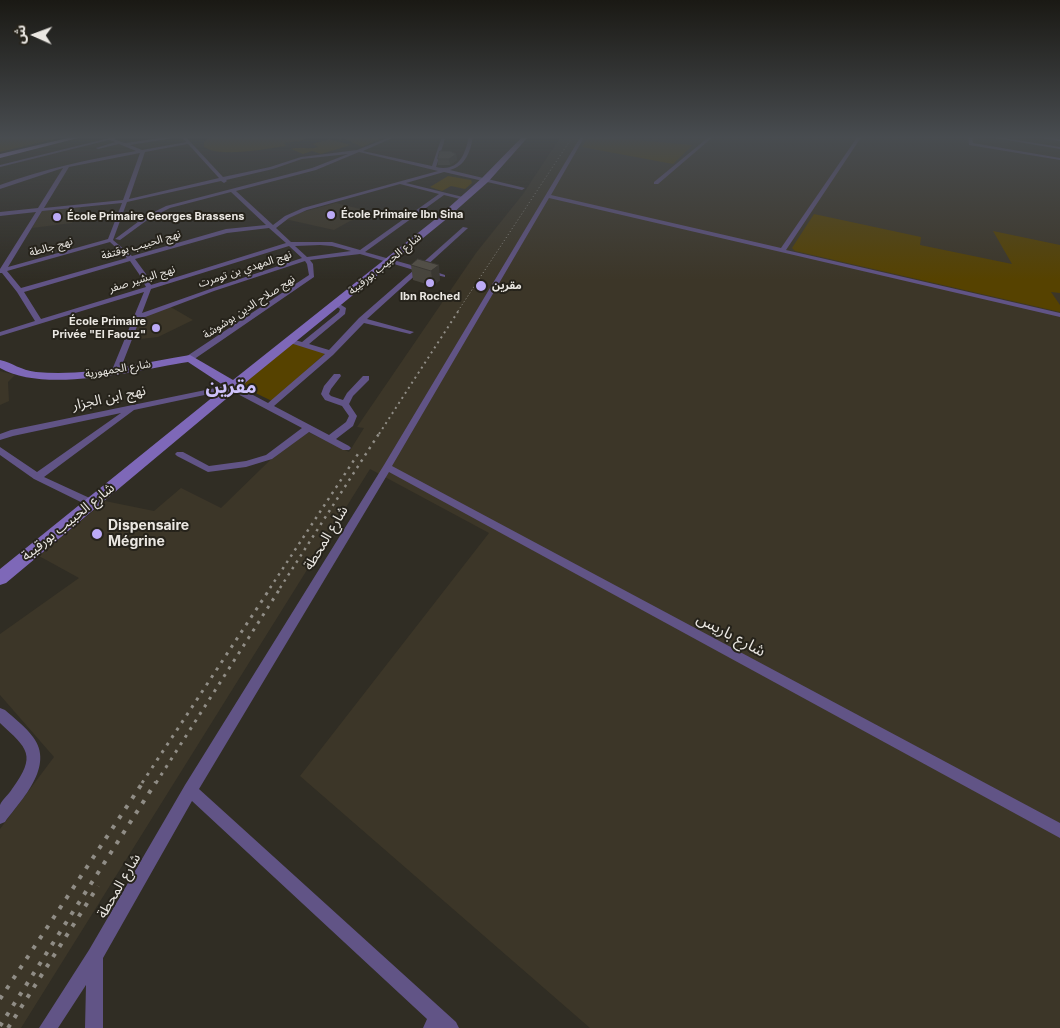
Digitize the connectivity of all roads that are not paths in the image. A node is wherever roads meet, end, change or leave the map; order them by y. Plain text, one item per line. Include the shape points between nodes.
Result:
1 (56, 184) edge
2 (131, 184) edge
3 (200, 184) edge
4 (226, 184) edge
5 (254, 184) edge
6 (397, 184) edge
7 (404, 184) edge
8 (480, 184) edge
9 (503, 184) edge
10 (555, 184) edge
11 (826, 184) edge
12 (522, 188) dead end
13 (231, 189) junction
14 (443, 193) junction
15 (548, 196) junction
16 (464, 198) junction
17 (125, 201) junction
18 (40, 209) junction
19 (0, 214) edge
20 (271, 227) junction
21 (465, 228) dead end
22 (112, 240) junction
23 (290, 244) junction
24 (783, 250) junction
25 (361, 252) junction
26 (133, 258) junction
27 (306, 259) junction
28 (390, 260) junction
29 (419, 269) junction
30 (2, 271) edge
31 (443, 276) dead end
32 (149, 287) junction
33 (20, 291) junction
34 (336, 304) junction
35 (1060, 315) edge
36 (139, 317) junction
37 (362, 320) junction
38 (39, 321) junction
39 (410, 332) dead end
40 (0, 334) edge
41 (290, 340) junction
42 (304, 344) junction
43 (330, 353) junction
44 (190, 358) junction
45 (0, 363) edge
46 (116, 370) junction
47 (338, 376) dead end
48 (366, 378) dead end
49 (231, 387) junction
50 (345, 404) junction
51 (269, 406) junction
52 (132, 408) junction
53 (309, 428) junction
54 (0, 437) edge
55 (329, 439) junction
56 (346, 448) dead end
57 (0, 450) edge
58 (180, 454) dead end
59 (387, 468) junction
60 (38, 477) junction
61 (91, 503) junction
62 (0, 578) edge
63 (0, 714) edge
64 (190, 790) junction
65 (0, 817) edge
66 (1060, 831) edge
67 (95, 956) junction
68 (440, 1024) edge
69 (48, 1028) edge
70 (94, 1028) edge

1 - 18 street
2 - 17 street
3 - 17 street
4 - 13 street, نهج صلاح الدين بوشوشة
5 - 13 street
6 - 20 street via 300,211
7 - 14 street
8 - 16 street, شارع الحبيب بورقيبة
9 - 12 street
10 - 15 street, شارع المحطة
11 - 24 street
13 - 20 street, نهج صلاح الدين بوشوشة
13 - 22 street via 162,210
14 - 16 street
14 - 25 street
15 - 24 street
15 - 59 street, شارع المحطة
16 - 28 street, شارع الحبيب بورقيبة
17 - 18 street
17 - 22 street
18 - 19 street
18 - 30 street
20 - 23 street, نهج صلاح الدين بوشوشة
20 - 26 street, نهج الحبيب بوقتفة via 233,230
21 - 29 street
22 - 26 street
22 - 30 street, نهج جالطة
23 - 25 street, نهج البشير صفر via 326,243
23 - 27 street, نهج صلاح الدين بوشوشة
23 - 32 street, نهج البشير صفر
24 - 35 street
25 - 27 street, نهج المهدي بن تومرت
25 - 28 street, نهج البشير صفر
26 - 32 street
26 - 33 street, نهج الحبيب بوقتفة
27 - 36 street, نهج المهدي بن تومرت
27 - 44 street, نهج صلاح الدين بوشوشة via 312,276 305,282
28 - 29 street, نهج البشير صفر
28 - 34 street, شارع الحبيب بورقيبة
29 - 31 street, نهج البشير صفر
29 - 37 street
30 - 33 street
32 - 36 street
32 - 38 street, نهج البشير صفر
33 - 38 street
34 - 41 street, شارع الحبيب بورقيبة
34 - 42 street via 343,308 343,313
36 - 46 street
37 - 39 street
37 - 43 street
38 - 40 street, نهج البشير صفر
41 - 42 street
41 - 49 street, شارع الحبيب بورقيبة
42 - 43 street
43 - 51 street
44 - 46 street, شارع الجمهورية
44 - 49 street
45 - 46 street, شارع الجمهورية via 26,373 50,376
47 - 50 street via 325,394
48 - 50 street
49 - 51 street
49 - 52 street, نهج ابن الجزار
49 - 61 street, شارع الحبيب بورقيبة
50 - 55 street via 353,416 350,424
51 - 53 street
52 - 54 street, نهج ابن الجزار
52 - 60 street
53 - 55 street
53 - 58 street via 269,457 246,464 208,470
55 - 56 street
57 - 60 street
59 - 64 street, شارع المحطة
59 - 66 street, شارع باريس
60 - 61 street
61 - 62 street, شارع الحبيب بورقيبة
63 - 65 street via 28,742 35,762 26,781
64 - 67 street, شارع المحطة
64 - 68 street
67 - 69 street, شارع المحطة
67 - 70 street

